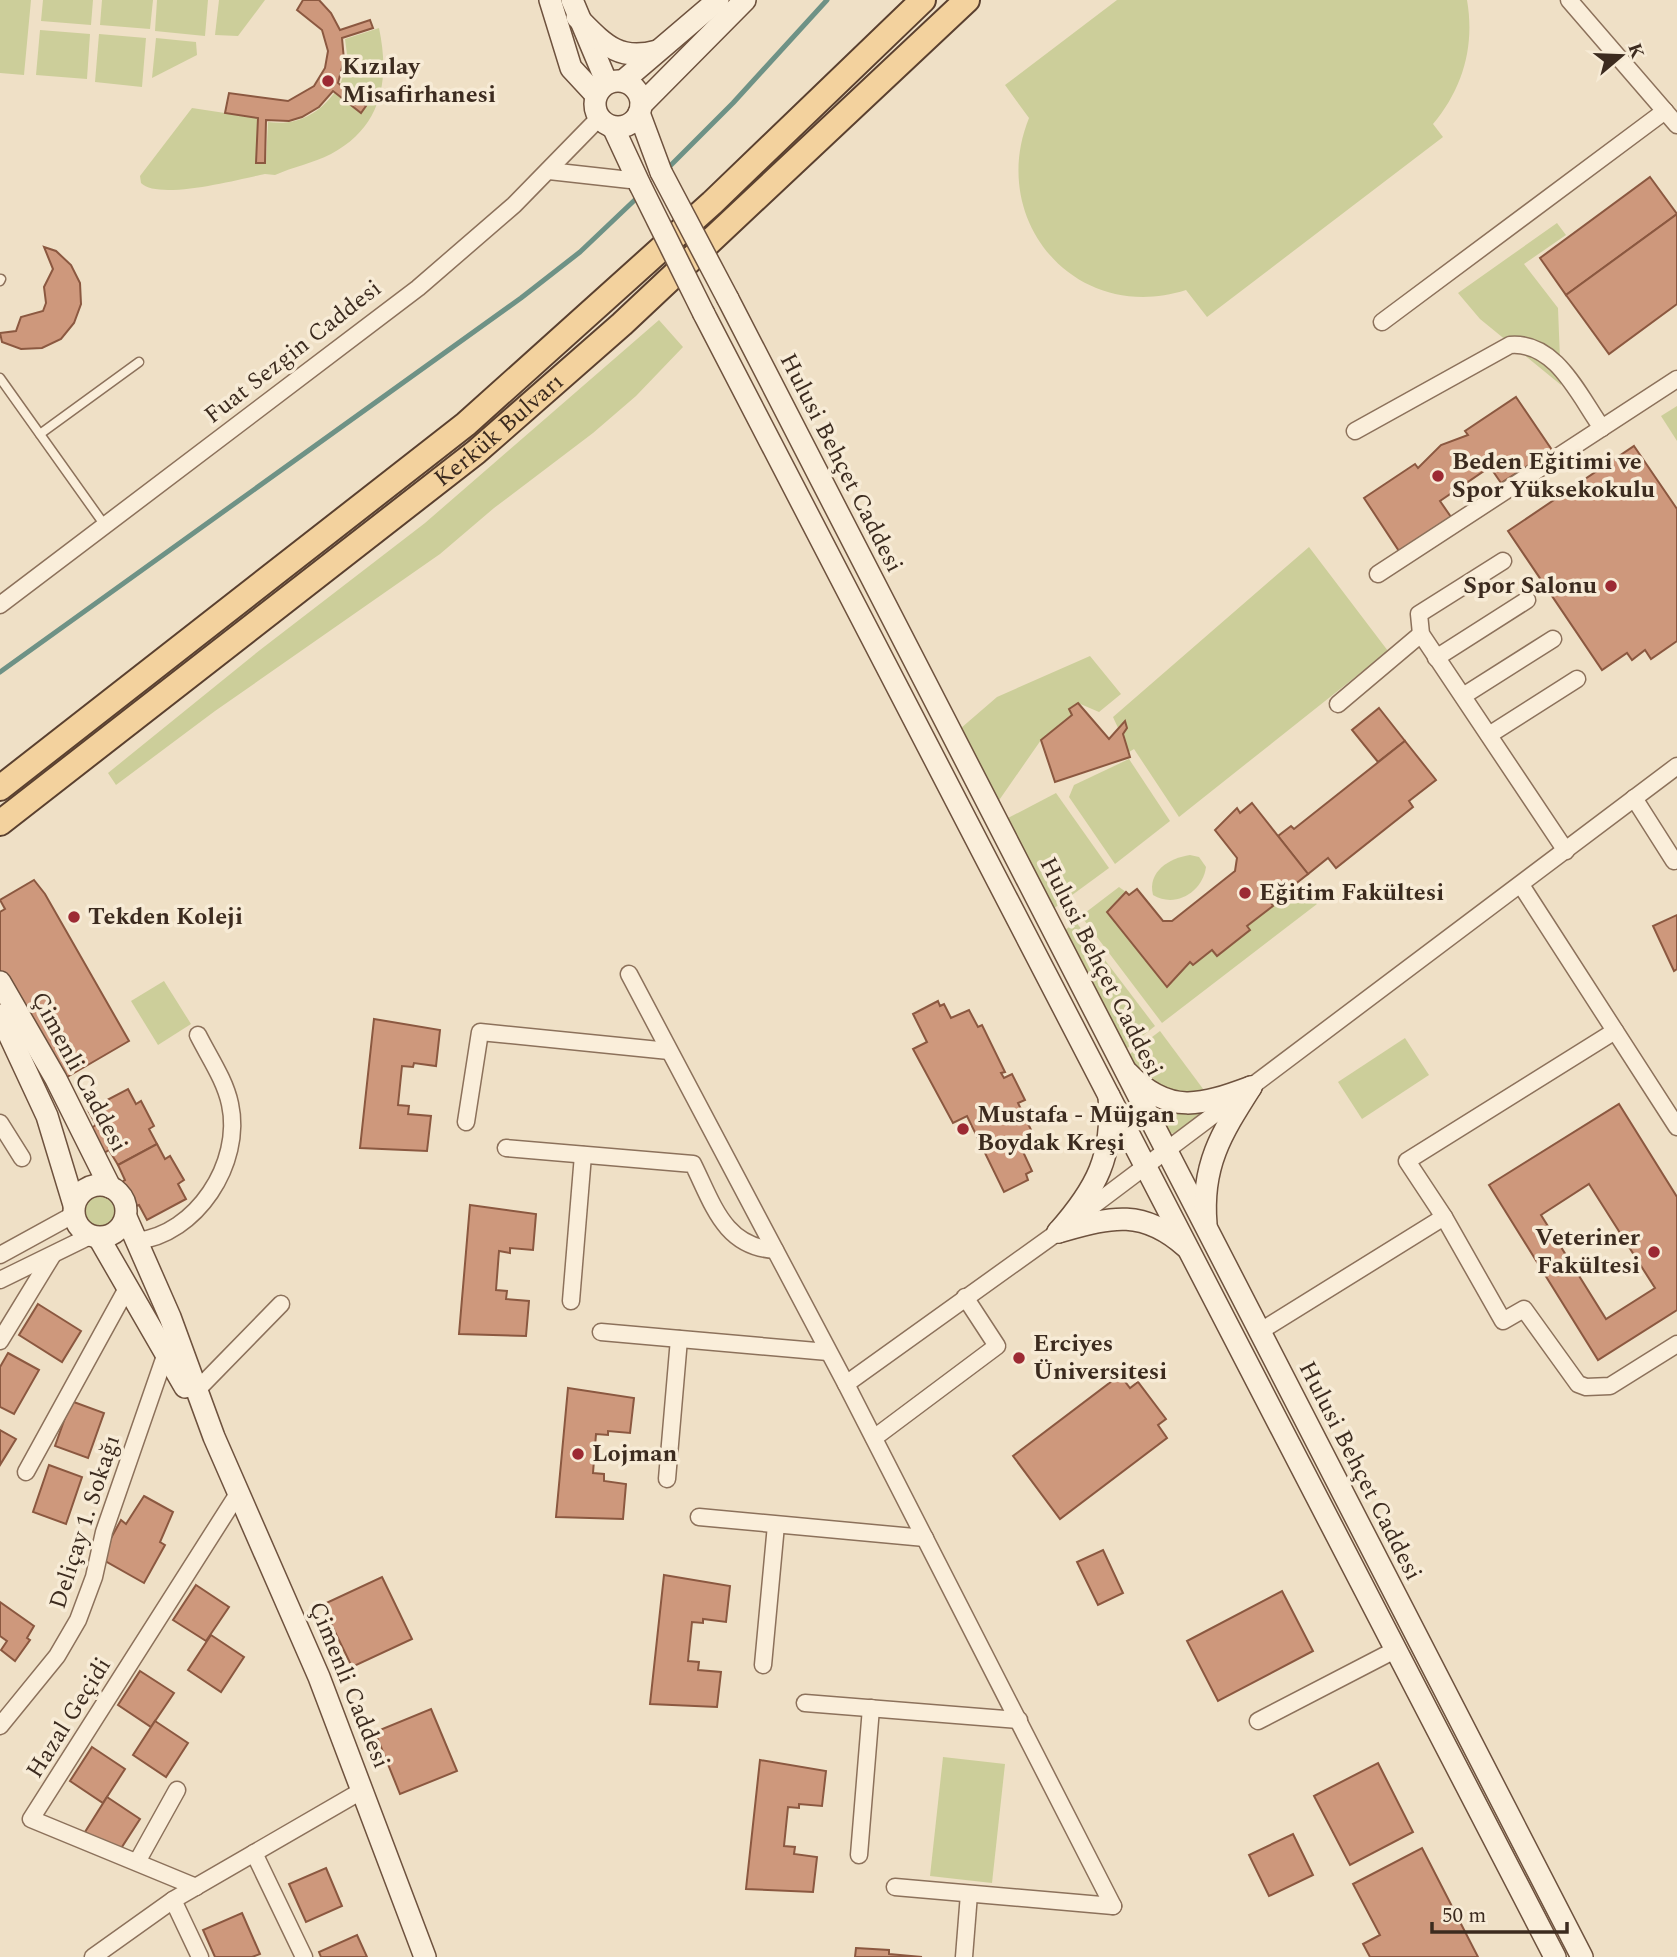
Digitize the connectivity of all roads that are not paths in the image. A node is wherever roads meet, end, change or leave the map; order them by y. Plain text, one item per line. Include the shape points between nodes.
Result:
1 (551, 0) edge
2 (718, 0) edge
3 (745, 0) edge
4 (923, 0) edge
5 (967, 0) edge
6 (1569, 0) edge
7 (575, 8) edge
8 (657, 51) junction
9 (614, 83) junction
10 (640, 109) junction
11 (1665, 111) junction
12 (606, 122) junction
13 (1677, 125) edge
14 (549, 171) junction
15 (639, 183) junction
16 (1382, 321) dead end
17 (139, 362) dead end
18 (0, 378) edge
19 (1677, 379) edge
20 (1602, 428) junction
21 (1355, 431) dead end
22 (40, 434) junction
23 (106, 527) junction
24 (1503, 561) dead end
25 (1378, 574) dead end
26 (1527, 600) dead end
27 (0, 606) edge
28 (1421, 634) junction
29 (1552, 639) dead end
30 (1436, 657) junction
31 (1577, 679) dead end
32 (1462, 696) junction
33 (1338, 704) dead end
34 (1489, 735) junction
35 (1677, 766) edge
36 (0, 788) edge
37 (1634, 798) junction
38 (0, 823) edge
39 (1566, 851) junction
40 (1674, 861) dead end
41 (1521, 885) junction
42 (629, 974) dead end
43 (0, 982) edge
44 (0, 1015) edge
45 (1615, 1031) junction
46 (198, 1035) dead end
47 (669, 1051) junction
48 (1122, 1066) junction
49 (1251, 1087) junction
50 (1108, 1091) junction
51 (467, 1122) dead end
52 (0, 1123) edge
53 (1677, 1127) edge
54 (506, 1148) dead end
55 (1164, 1150) junction
56 (583, 1155) junction
57 (22, 1158) dead end
58 (1147, 1164) junction
59 (110, 1187) junction
60 (74, 1210) junction
61 (126, 1217) junction
62 (1444, 1217) junction
63 (1206, 1230) junction
64 (1058, 1232) junction
65 (94, 1237) junction
66 (136, 1241) junction
67 (775, 1250) junction
68 (1190, 1251) junction
69 (0, 1255) edge
70 (52, 1256) junction
71 (0, 1280) edge
72 (127, 1290) junction
73 (965, 1297) junction
74 (571, 1301) dead end
75 (281, 1304) dead end
76 (601, 1332) dead end
77 (1259, 1332) junction
78 (679, 1339) junction
79 (0, 1341) edge
80 (1677, 1344) edge
81 (828, 1352) junction
82 (166, 1353) junction
83 (846, 1384) junction
84 (197, 1390) junction
85 (214, 1437) junction
86 (874, 1438) junction
87 (26, 1472) dead end
88 (667, 1479) dead end
89 (239, 1492) junction
90 (699, 1517) dead end
91 (776, 1525) junction
92 (925, 1538) junction
93 (1395, 1650) junction
94 (763, 1665) dead end
95 (805, 1703) dead end
96 (871, 1708) junction
97 (1019, 1720) junction
98 (1258, 1721) dead end
99 (0, 1726) edge
100 (177, 1790) dead end
101 (363, 1790) junction
102 (254, 1853) junction
103 (859, 1855) dead end
104 (137, 1863) junction
105 (196, 1886) junction
106 (895, 1887) dead end
107 (969, 1894) junction
108 (173, 1900) junction
109 (93, 1957) edge
110 (200, 1957) edge
111 (304, 1957) edge
112 (425, 1957) edge
113 (964, 1957) edge
114 (1556, 1957) edge
115 (1582, 1957) edge

1 - 9 street via 571,68
2 - 8 street
3 - 10 street
4 - 36 main road, Kerkük Bulvarı via 712,203 466,424
5 - 38 main road, Kerkük Bulvarı via 622,324 476,453
6 - 11 street
7 - 8 street via 601,41 619,51 640,56
7 - 9 street
8 - 9 street
9 - 10 street via 636,90
9 - 12 street via 595,111
10 - 12 street via 628,125
10 - 48 street, Hulusi Behçet Caddesi, bridge via 661,173
11 - 13 street
11 - 16 street
12 - 14 street, Fuat Sezgin Caddesi
12 - 15 street, Hulusi Behçet Caddesi
14 - 15 street
14 - 23 street, Fuat Sezgin Caddesi via 418,288
15 - 50 street, Hulusi Behçet Caddesi, bridge
17 - 22 lane
18 - 22 lane
19 - 20 street
20 - 21 street via 1550,356 1518,344
20 - 25 street
22 - 23 lane
23 - 27 street, Fuat Sezgin Caddesi
24 - 28 street via 1419,614
26 - 30 street
28 - 30 street
28 - 33 street
29 - 32 street
30 - 32 street
31 - 34 street
32 - 34 street
34 - 39 street
35 - 37 street
37 - 39 street
37 - 40 street
39 - 41 street
41 - 45 street
41 - 49 street
42 - 47 street
43 - 59 street, Çimenli Caddesi
44 - 60 street, Çimenli Caddesi via 47,1116
45 - 53 street
45 - 62 street via 1407,1161
46 - 66 street via 228,1093 233,1119 230,1143 209,1193 192,1217 162,1236
47 - 51 street via 480,1032
47 - 67 street
48 - 49 street via 1145,1087 1182,1103 1206,1104
48 - 55 street, Hulusi Behçet Caddesi
49 - 55 street
49 - 63 street via 1213,1150 1206,1183
50 - 58 street, Hulusi Behçet Caddesi
50 - 64 street via 1108,1138 1101,1171 1091,1192
52 - 57 street
54 - 56 street
55 - 58 street
55 - 63 street, Hulusi Behçet Caddesi
56 - 67 street via 694,1164 728,1232 753,1247
56 - 74 street
58 - 64 street
58 - 68 street, Hulusi Behçet Caddesi
59 - 60 street via 92,1186 77,1197
59 - 61 street via 123,1199
60 - 65 street via 82,1231
60 - 69 street
61 - 65 street via 116,1232
61 - 66 street, Çimenli Caddesi
62 - 77 street
62 - 80 street via 1503,1321 1524,1309 1578,1384 1610,1386
63 - 77 street, Hulusi Behçet Caddesi
64 - 68 street via 1109,1218 1133,1219 1158,1227
64 - 73 street
65 - 70 street
65 - 72 street, Çimenli Caddesi
66 - 84 street, Çimenli Caddesi
67 - 81 street
68 - 93 street, Hulusi Behçet Caddesi
70 - 71 street
70 - 79 street
72 - 82 street, Çimenli Caddesi
72 - 87 street
73 - 83 street
73 - 86 street via 997,1346
75 - 84 street
76 - 78 street
77 - 115 street, Hulusi Behçet Caddesi
78 - 81 street
78 - 88 street
81 - 83 street
82 - 85 street, Çimenli Caddesi
82 - 99 street, Deliçay 1. Sokağı via 78,1619 57,1656
83 - 86 street
84 - 85 street, Çimenli Caddesi
85 - 89 street, Çimenli Caddesi
86 - 92 street
89 - 101 street, Çimenli Caddesi
89 - 104 street, Hazal Geçidi via 32,1819
90 - 91 street
91 - 92 street
91 - 94 street
92 - 97 street
93 - 98 street
93 - 114 street, Hulusi Behçet Caddesi
95 - 96 street
96 - 97 street
96 - 103 street
97 - 107 street via 1113,1906
100 - 104 street
101 - 102 street
101 - 112 street, Çimenli Caddesi
102 - 105 street
102 - 111 street
104 - 105 street, Hazal Geçidi
105 - 108 street
106 - 107 street
107 - 113 street
108 - 109 street
108 - 110 street

